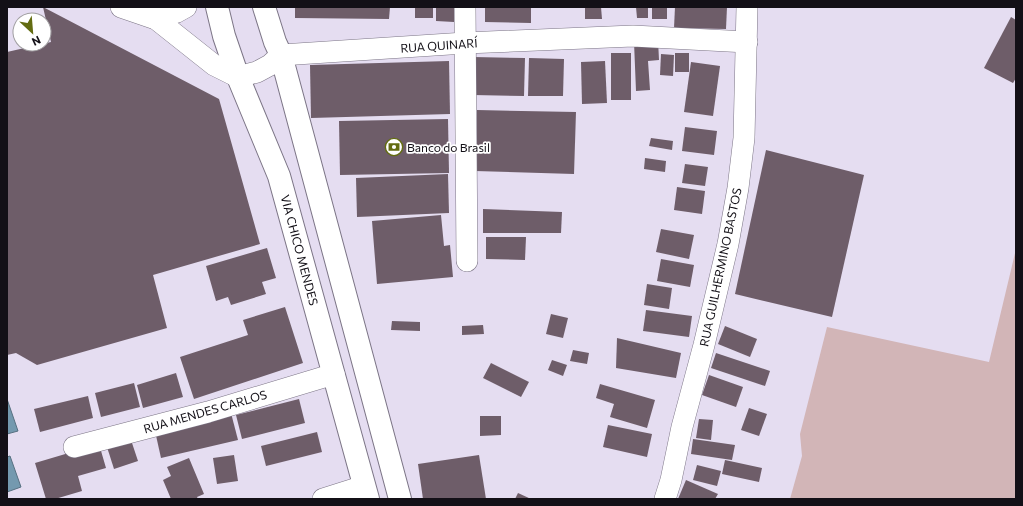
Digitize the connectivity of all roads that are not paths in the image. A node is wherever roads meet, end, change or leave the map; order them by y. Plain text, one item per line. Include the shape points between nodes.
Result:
1 (121, 7) edge
2 (186, 7) edge
3 (217, 7) edge
4 (264, 7) edge
5 (465, 7) edge
6 (747, 7) edge
7 (156, 19) junction
8 (747, 42) junction
9 (465, 43) junction
10 (281, 55) junction
11 (238, 77) junction
12 (467, 261) dead end
13 (334, 374) junction
14 (74, 447) dead end
15 (366, 492) edge
16 (323, 499) edge
17 (400, 499) edge
18 (665, 499) edge

1 - 7 street
2 - 7 street
3 - 11 main road, VIA CHICO MENDES
4 - 10 main road
5 - 9 street
6 - 8 street, RUA GUILHERMINO BASTOS
7 - 11 street via 214,65
8 - 9 street, RUA QUINARÍ via 633,36
8 - 18 street, RUA GUILHERMINO BASTOS via 743,146 730,230
9 - 10 street, RUA QUINARÍ
9 - 12 street
10 - 11 street via 257,72
10 - 17 main road
11 - 13 main road, VIA CHICO MENDES via 279,176
13 - 14 street, RUA MENDES CARLOS via 208,412
13 - 15 main road, VIA CHICO MENDES
15 - 16 street

